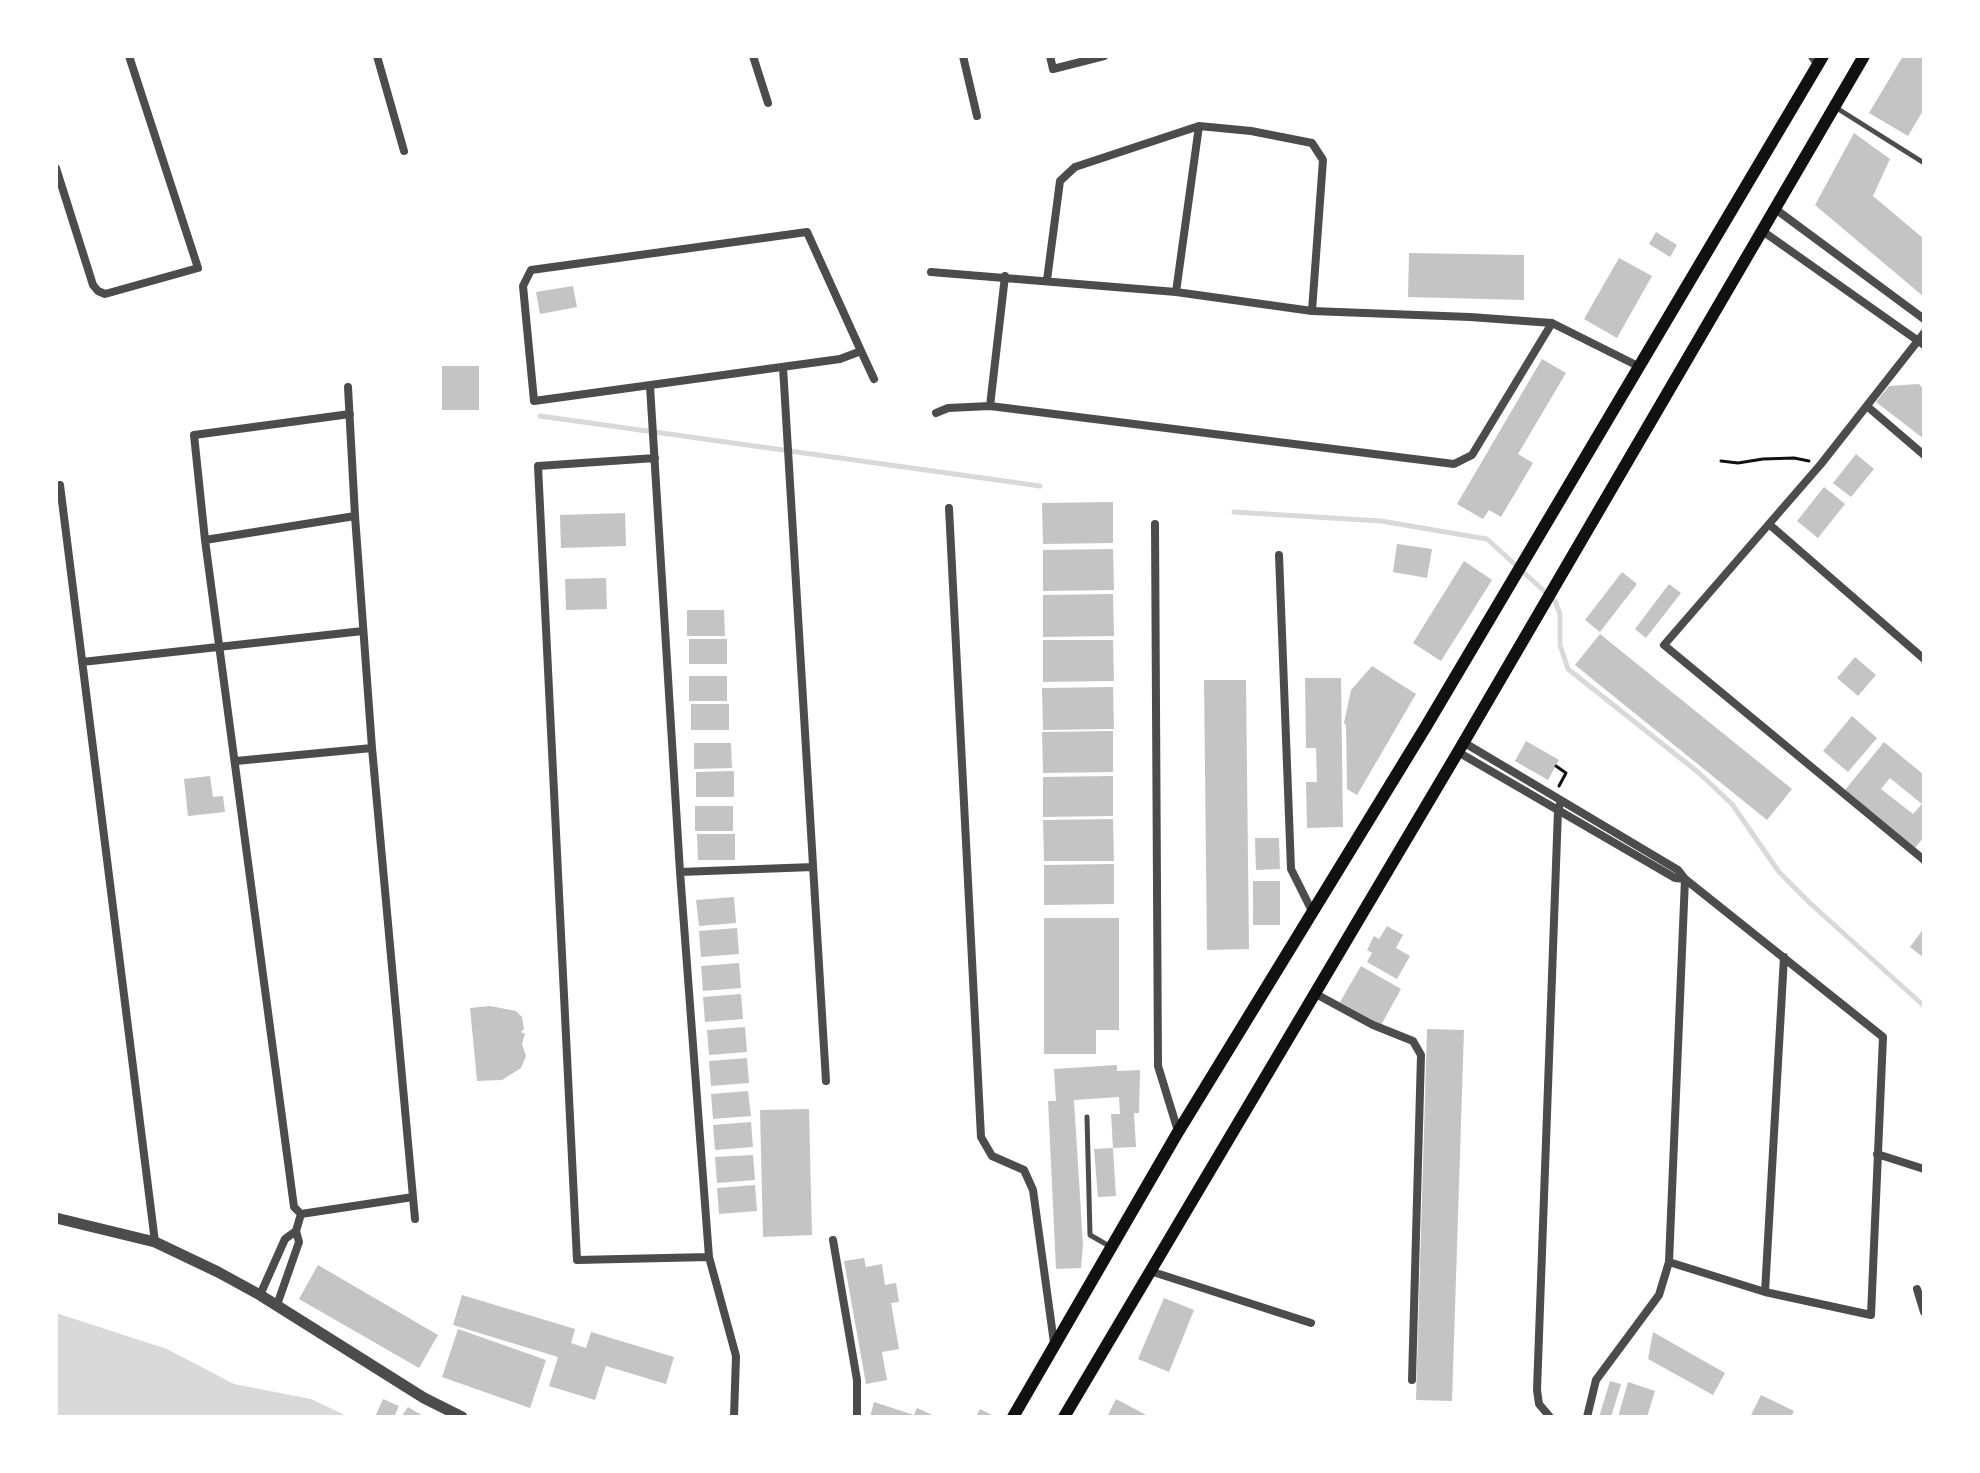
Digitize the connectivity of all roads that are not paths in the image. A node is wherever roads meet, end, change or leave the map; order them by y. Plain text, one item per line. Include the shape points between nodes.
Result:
1 (129, 56) edge
2 (377, 56) edge
3 (753, 56) edge
4 (963, 56) edge
5 (1050, 56) edge
6 (1104, 56) edge
7 (1864, 56) edge
8 (1817, 59) edge
9 (768, 103) dead end
10 (1834, 107) junction
11 (977, 116) dead end
12 (1199, 126) junction
13 (404, 151) dead end
14 (1924, 163) edge
15 (56, 168) edge
16 (1774, 208) junction
17 (1761, 230) junction
18 (931, 272) dead end
19 (1005, 276) junction
20 (1047, 280) junction
21 (1176, 292) junction
22 (1312, 311) junction
23 (1924, 319) edge
24 (1552, 323) junction
25 (1922, 339) edge
26 (861, 351) junction
27 (1638, 366) junction
28 (783, 367) junction
29 (874, 379) dead end
30 (650, 386) junction
31 (348, 387) dead end
32 (990, 406) junction
33 (1868, 407) junction
34 (936, 413) dead end
35 (350, 414) junction
36 (1924, 455) edge
37 (655, 458) junction
38 (60, 485) dead end
39 (949, 508) dead end
40 (355, 516) junction
41 (1155, 524) dead end
42 (1770, 525) junction
43 (205, 540) junction
44 (1279, 555) dead end
45 (363, 631) junction
46 (221, 646) junction
47 (1924, 659) edge
48 (82, 662) junction
49 (1461, 747) junction
50 (372, 748) junction
51 (236, 761) junction
52 (1558, 802) junction
53 (1924, 860) edge
54 (813, 867) junction
55 (680, 872) junction
56 (1685, 879) junction
57 (1312, 911) junction
58 (1784, 957) junction
59 (1314, 993) junction
60 (826, 1081) dead end
61 (1087, 1117) dead end
62 (1178, 1132) junction
63 (1877, 1154) junction
64 (1924, 1169) edge
65 (413, 1197) junction
66 (301, 1214) junction
67 (56, 1218) edge
68 (415, 1219) dead end
69 (296, 1231) junction
70 (833, 1240) dead end
71 (155, 1242) junction
72 (1112, 1248) junction
73 (709, 1257) junction
74 (1669, 1262) junction
75 (1150, 1271) junction
76 (1917, 1289) dead end
77 (1765, 1292) junction
78 (260, 1295) junction
79 (277, 1305) junction
80 (1924, 1312) edge
81 (1311, 1323) dead end
82 (1054, 1345) junction
83 (1412, 1380) dead end
84 (462, 1417) edge
85 (734, 1417) edge
86 (857, 1417) edge
87 (1013, 1417) edge
88 (1064, 1417) edge
89 (1550, 1417) edge
90 (1587, 1417) edge

1 - 15 street via 198,268 105,294 98,291
2 - 13 street
3 - 9 street
4 - 11 street
5 - 6 street via 1053,69
7 - 10 main road
8 - 27 main road
10 - 14 lane
10 - 16 main road
12 - 20 street via 1075,167 1060,181
12 - 21 street
12 - 22 street via 1312,143 1323,160
16 - 17 main road
16 - 23 street
17 - 25 street
17 - 49 main road
18 - 19 street
19 - 20 street
19 - 32 street
20 - 21 street
21 - 22 street
22 - 24 street
24 - 27 street
24 - 32 street via 1472,455 1454,464
25 - 33 street
26 - 28 street
26 - 29 street
26 - 30 street via 807,232 531,270 523,286 534,401
27 - 57 main road
28 - 30 street
28 - 54 street
30 - 37 street
31 - 35 street
32 - 34 street
33 - 36 street
33 - 42 street
35 - 40 street
35 - 43 street via 194,435
37 - 55 street
37 - 73 street via 538,466 577,1260
38 - 48 street
39 - 82 street via 981,1137 992,1156 1024,1170 1033,1190
40 - 43 street
40 - 45 street
41 - 62 street via 1158,1066
42 - 47 street
42 - 53 street via 1664,645
43 - 46 street
44 - 57 street via 1291,869
45 - 46 street
45 - 50 street
46 - 48 street
46 - 51 street
48 - 71 street
49 - 52 street
49 - 52 street
49 - 59 main road
50 - 51 street
50 - 65 street
51 - 66 street via 294,1207
52 - 56 street via 1675,878
52 - 89 street via 1537,1390 1539,1404
54 - 55 street
54 - 60 street
55 - 73 street
56 - 58 street
56 - 74 street
57 - 62 main road
58 - 63 street via 1883,1037
58 - 77 street
59 - 75 main road
59 - 83 street via 1413,1041 1421,1055
61 - 72 lane via 1090,1235
62 - 72 main road
63 - 64 street
63 - 77 street via 1871,1315
65 - 66 street
65 - 68 street
66 - 69 street
67 - 71 street
69 - 78 street via 285,1239
69 - 79 street via 299,1242
70 - 86 street via 857,1380
71 - 78 street
72 - 82 main road
73 - 85 street via 736,1356
74 - 77 street
74 - 90 street via 1659,1295 1596,1380
75 - 81 street
75 - 88 main road
76 - 80 street
78 - 79 street
79 - 84 street
82 - 87 main road

